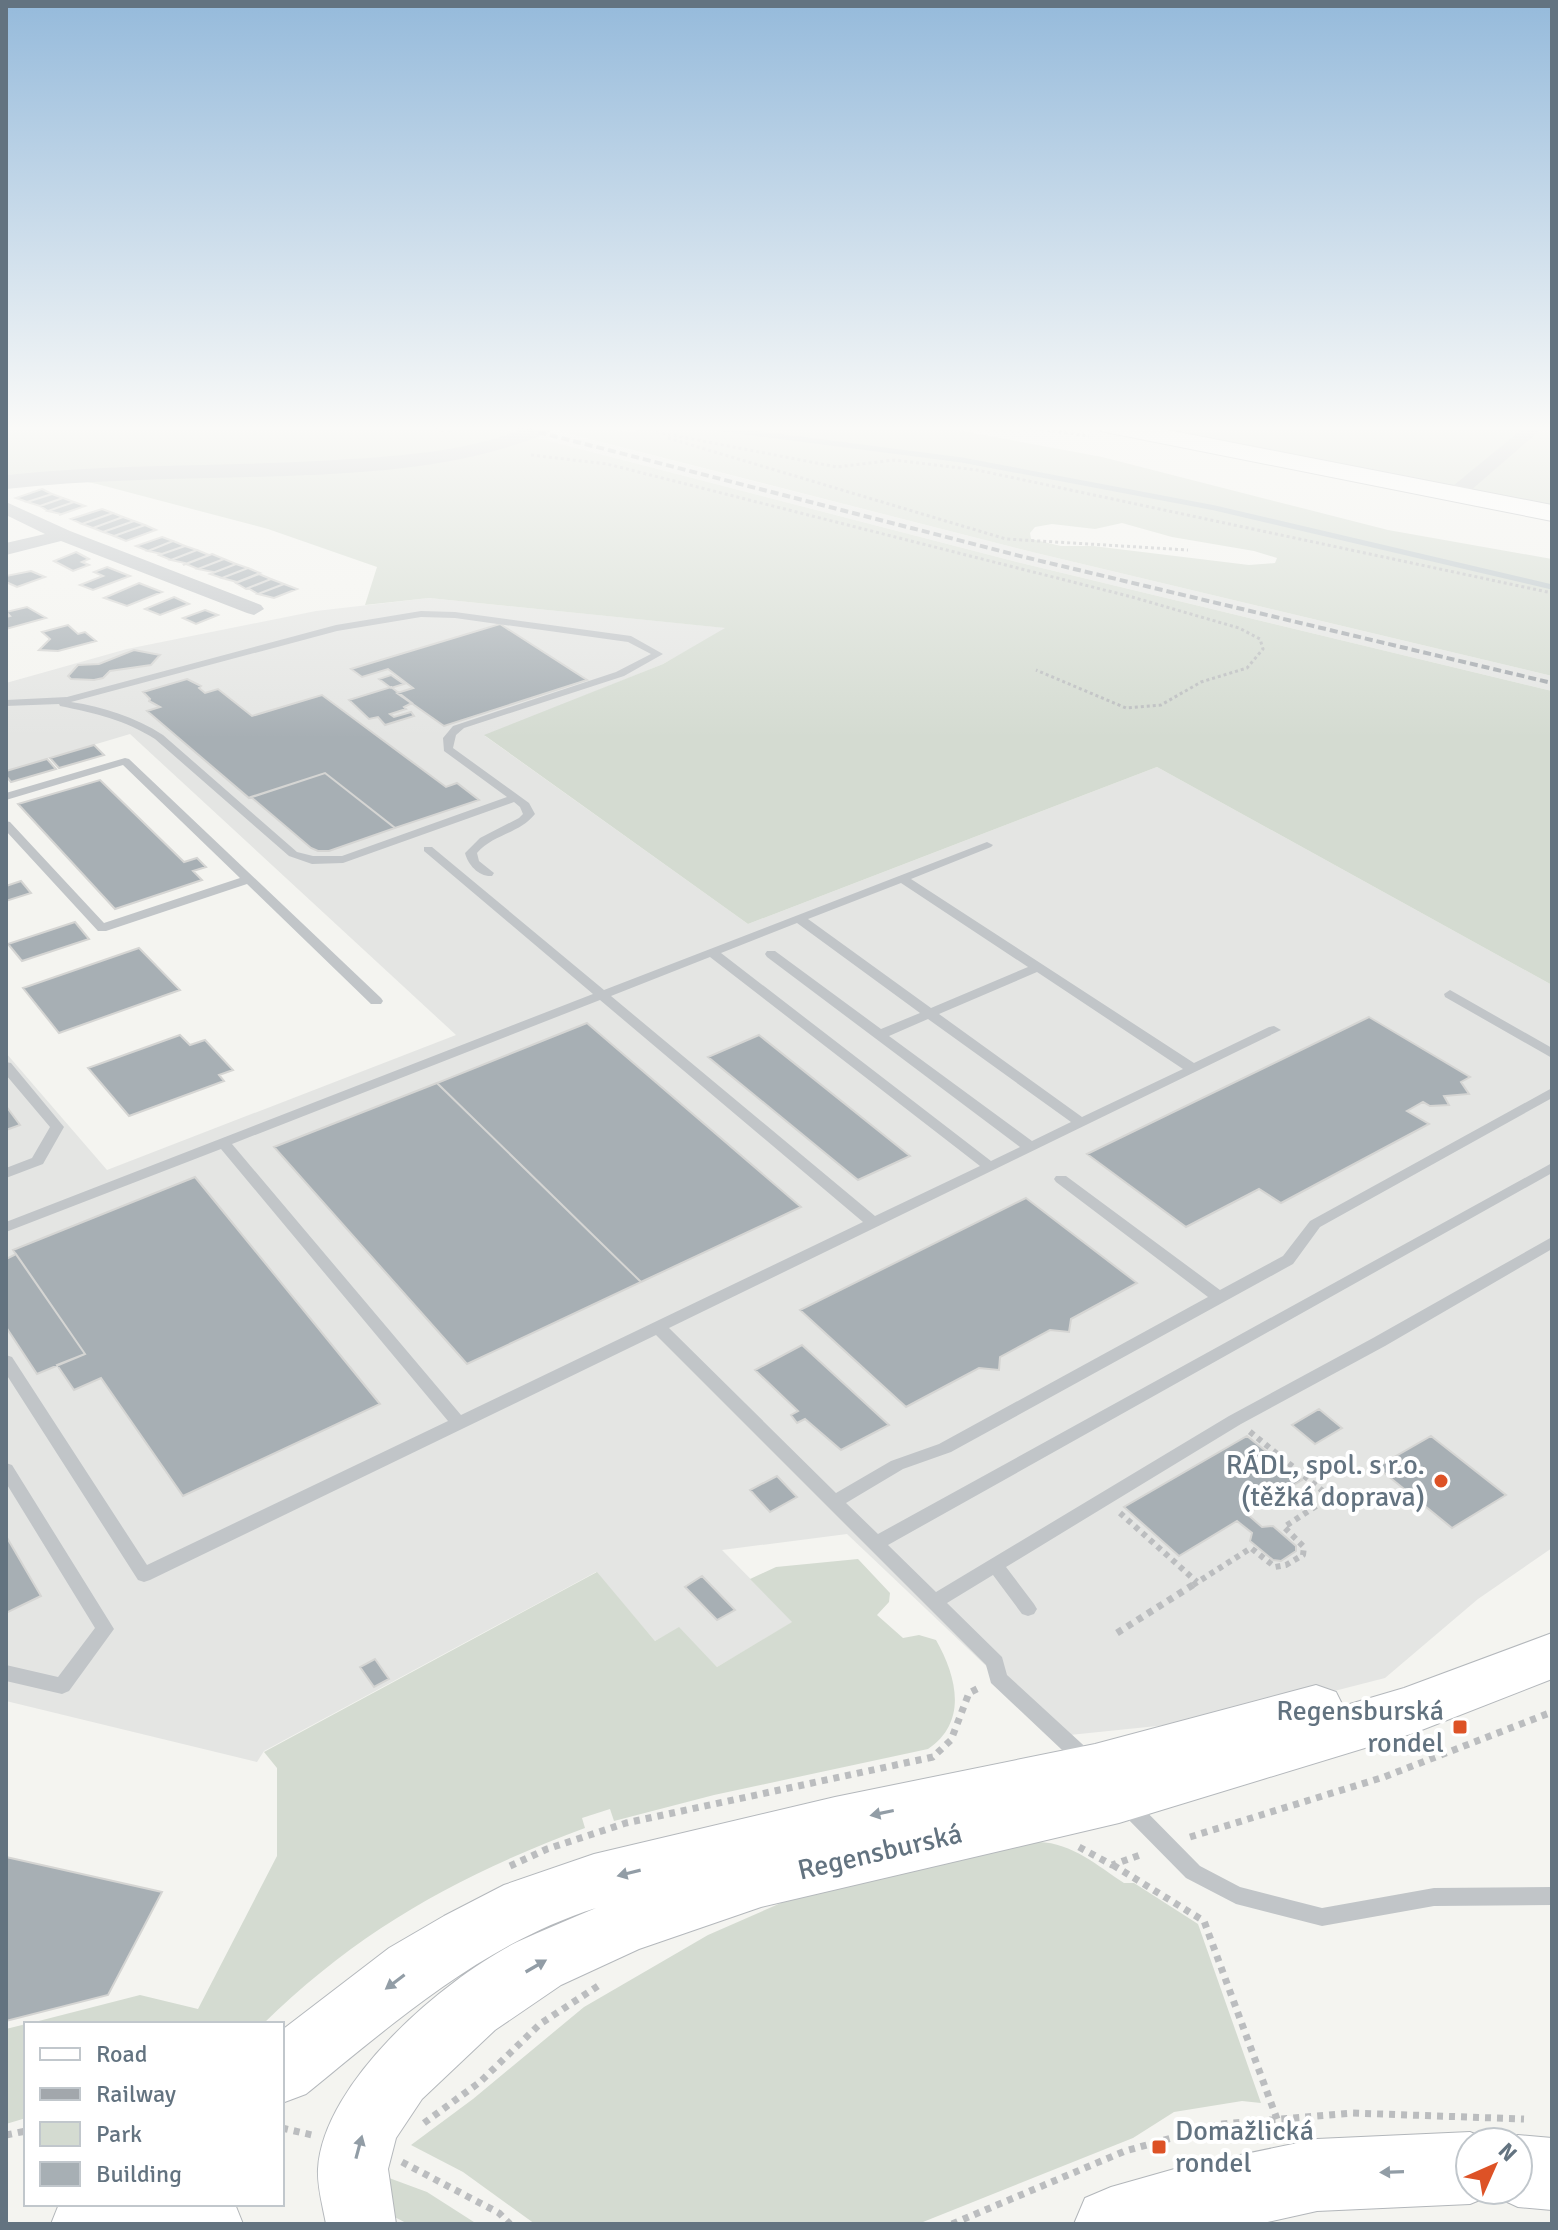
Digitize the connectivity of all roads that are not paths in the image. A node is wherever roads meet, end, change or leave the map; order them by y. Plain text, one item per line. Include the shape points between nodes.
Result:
1 (53, 530) edge
2 (63, 535) junction
3 (6, 549) edge
4 (254, 609) dead end
5 (52, 702) junction
6 (6, 703) edge
7 (6, 797) edge
8 (516, 798) junction
9 (6, 824) edge
10 (987, 845) dead end
11 (428, 849) dead end
12 (488, 873) dead end
13 (902, 878) junction
14 (249, 879) junction
15 (798, 918) junction
16 (711, 952) junction
17 (771, 954) dead end
18 (1038, 967) junction
19 (1450, 994) dead end
20 (602, 995) junction
21 (376, 1001) dead end
22 (930, 1014) junction
23 (1274, 1030) dead end
24 (879, 1035) junction
25 (1552, 1054) edge
26 (6, 1066) edge
27 (1193, 1069) junction
28 (1552, 1092) edge
29 (1081, 1123) junction
30 (223, 1142) junction
31 (1030, 1147) junction
32 (990, 1167) junction
33 (1552, 1167) edge
34 (6, 1173) edge
35 (1061, 1179) dead end
36 (874, 1223) junction
37 (6, 1227) edge
38 (1550, 1245) edge
39 (1219, 1297) junction
40 (658, 1327) junction
41 (6, 1361) edge
42 (459, 1423) junction
43 (6, 1469) edge
44 (835, 1502) junction
45 (877, 1543) junction
46 (995, 1565) junction
47 (935, 1601) junction
48 (1028, 1609) dead end
49 (1552, 1640) edge
50 (1552, 1655) edge
51 (6, 1673) edge
52 (1107, 1783) junction
53 (1552, 1896) edge
54 (284, 2069) edge
55 (1454, 2169) edge
56 (117, 2206) edge
57 (89, 2224) edge
58 (206, 2224) edge
59 (361, 2224) edge
60 (1111, 2224) edge

1 - 2 street
2 - 3 street
2 - 4 street
5 - 6 lane
5 - 8 lane via 136,721 293,854 312,860 343,859
5 - 8 lane via 336,628 421,614 631,639 658,654 620,674 451,732 448,749
7 - 14 lane via 125,761
8 - 12 lane via 525,805 526,819 477,844 471,853 473,862
9 - 14 lane via 102,928
10 - 13 lane
11 - 20 lane
13 - 15 lane
13 - 18 lane
14 - 21 lane
15 - 16 lane
15 - 22 lane
16 - 20 lane
16 - 32 lane
17 - 24 lane
18 - 22 lane
18 - 27 lane
19 - 25 lane
20 - 30 lane
20 - 36 lane
22 - 24 lane
22 - 29 lane
23 - 27 lane
24 - 31 lane
26 - 34 lane via 57,1127 38,1161
27 - 29 lane
28 - 39 lane via 1315,1224 1288,1260
29 - 31 lane
30 - 37 lane
30 - 42 lane
31 - 32 lane
32 - 36 lane
33 - 45 lane
35 - 39 lane
36 - 40 lane
38 - 46 lane via 1235,1420
39 - 44 lane via 945,1448 897,1465
40 - 42 lane
40 - 44 lane
41 - 42 lane via 144,1575
43 - 51 lane via 105,1629 62,1686
44 - 45 lane
45 - 47 lane
46 - 47 lane
46 - 48 lane
47 - 52 lane via 995,1662 998,1678
49 - 52 main road, Regensburská
50 - 52 main road, Regensburská via 1414,1709
52 - 53 lane via 1193,1872 1236,1895 1322,1917 1434,1897
52 -> 54 main road, Regensburská via 835,1823 594,1881 526,1905 412,1969
59 -> 52 main road, Regensburská via 353,2169 365,2124 398,2076 461,2018 538,1964 623,1926 761,1880
55 -> 60 main road via 1317,2175
56 - 57 main road
57 - 58 main road

